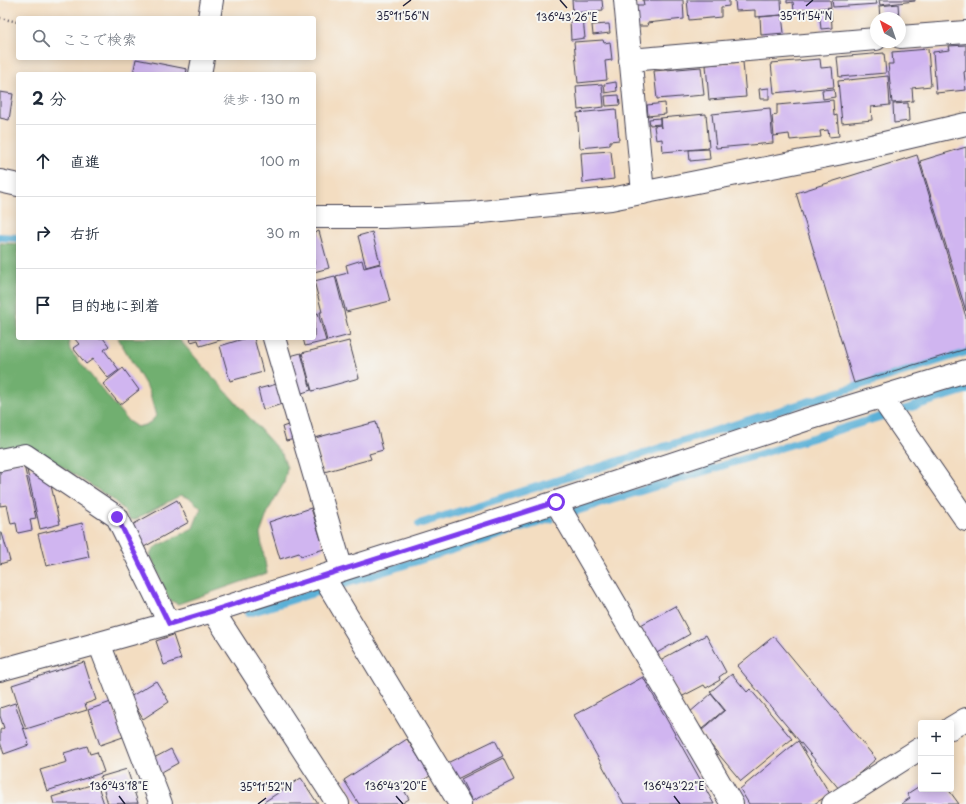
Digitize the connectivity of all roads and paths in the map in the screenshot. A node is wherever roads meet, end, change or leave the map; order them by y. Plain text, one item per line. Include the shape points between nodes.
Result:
1 (212, 0) edge
2 (625, 0) edge
3 (209, 16) edge
4 (0, 18) edge
5 (16, 22) edge
6 (966, 32) edge
7 (906, 37) edge
8 (870, 40) edge
9 (203, 60) edge
10 (630, 60) junction
11 (200, 72) edge
12 (966, 124) edge
13 (0, 181) edge
14 (16, 185) edge
15 (643, 193) junction
16 (316, 217) edge
17 (274, 340) edge
18 (966, 371) edge
19 (881, 397) junction
20 (0, 460) edge
21 (556, 502) junction
22 (966, 520) edge
23 (332, 573) junction
24 (212, 611) junction
25 (169, 624) junction
26 (99, 643) junction
27 (0, 670) edge
28 (966, 719) edge
29 (954, 726) edge
30 (918, 750) edge
31 (860, 797) edge
32 (161, 804) edge
33 (338, 804) edge
34 (460, 804) edge
35 (732, 804) edge
36 (833, 804) edge

1 - 3 street
2 - 10 street
4 - 5 path
6 - 7 street
8 - 10 street
9 - 11 street
10 - 15 street
12 - 15 street via 837,154
13 - 14 street
15 - 16 street via 611,199 472,213
17 - 23 street
18 - 19 street
19 - 21 street
19 - 22 street
20 - 25 street via 25,455 117,517
21 - 23 street
21 - 35 street
23 - 24 street
23 - 34 street
24 - 25 street
24 - 33 street
25 - 26 street
26 - 27 street
26 - 32 street
28 - 29 street
30 - 31 street
31 - 36 street

